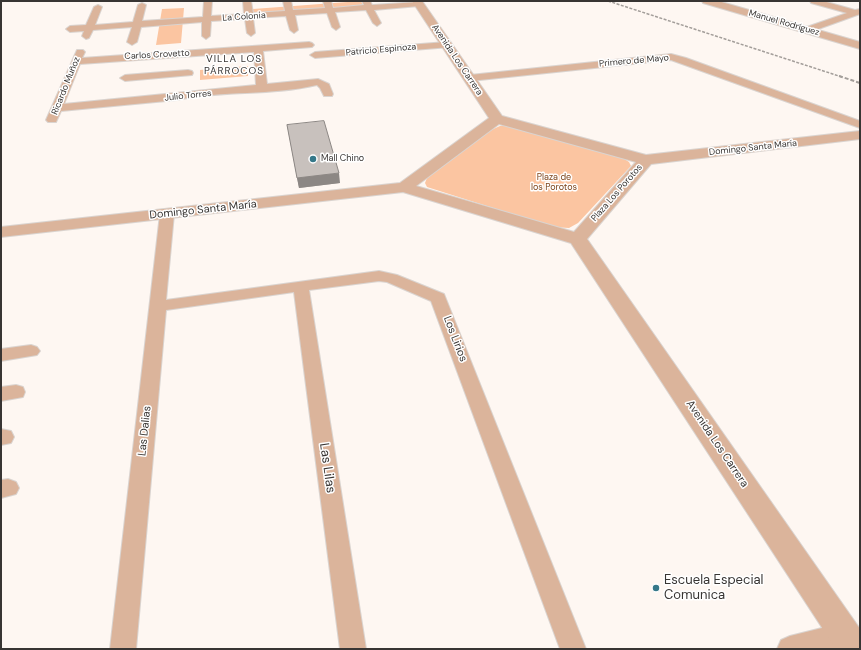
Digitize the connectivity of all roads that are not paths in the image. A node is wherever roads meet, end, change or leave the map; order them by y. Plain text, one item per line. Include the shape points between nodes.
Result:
1 (208, 1) edge
2 (247, 1) edge
3 (287, 1) edge
4 (327, 1) edge
5 (707, 1) edge
6 (814, 1) edge
7 (418, 2) edge
8 (368, 4) edge
9 (142, 5) dead end
10 (98, 7) dead end
11 (330, 10) junction
12 (857, 12) edge
13 (290, 13) junction
14 (249, 16) junction
15 (207, 19) junction
16 (377, 23) dead end
17 (136, 25) junction
18 (336, 27) dead end
19 (89, 28) junction
20 (70, 29) dead end
21 (294, 30) dead end
22 (807, 30) junction
23 (251, 33) dead end
24 (206, 36) dead end
25 (132, 42) dead end
26 (447, 45) junction
27 (860, 46) edge
28 (258, 48) junction
29 (79, 53) junction
30 (192, 54) junction
31 (317, 63) junction
32 (188, 73) junction
33 (125, 78) dead end
34 (470, 78) junction
35 (318, 82) junction
36 (262, 89) junction
37 (190, 94) junction
38 (328, 94) dead end
39 (57, 108) junction
40 (498, 119) junction
41 (52, 120) dead end
42 (860, 125) edge
43 (860, 135) edge
44 (646, 160) junction
45 (404, 187) junction
46 (167, 214) junction
47 (1, 232) edge
48 (578, 239) junction
49 (301, 287) junction
50 (158, 306) junction
51 (31, 351) dead end
52 (1, 355) edge
53 (851, 642) edge
54 (123, 649) edge
55 (354, 649) edge
56 (572, 649) edge
57 (790, 649) edge

1 - 15 street
2 - 14 street
3 - 13 street
4 - 11 street
5 - 22 street, Manuel Rodríguez
6 - 12 street
7 - 8 street, La Colonia
7 - 26 street, Avenida Los Carrera
8 - 11 street, La Colonia
8 - 16 street
9 - 17 street
10 - 19 street, Ricardo Muñoz
11 - 13 street, La Colonia
11 - 18 street
12 - 22 street
13 - 14 street, La Colonia
13 - 21 street
14 - 15 street, La Colonia
14 - 23 street
15 - 17 street, La Colonia
15 - 24 street
17 - 19 street, La Colonia
17 - 25 street
19 - 20 street, La Colonia
19 - 29 street, Ricardo Muñoz
22 - 27 street, Manuel Rodríguez
26 - 31 street, Patricio Espinoza
26 - 34 street, Avenida Los Carrera
28 - 30 street, Carlos Crovetto
28 - 31 street, Carlos Crovetto via 310,41
28 - 36 street
29 - 30 street, Carlos Crovetto
29 - 39 street, Ricardo Muñoz
30 - 32 street via 189,56
31 - 35 street via 321,79
32 - 33 street
32 - 37 street via 186,91
34 - 40 street, Avenida Los Carrera
34 - 42 street, Primero de Mayo via 671,57
35 - 36 street, Julio Torres
35 - 38 street via 325,86
36 - 37 street, Julio Torres
37 - 39 street, Julio Torres
39 - 41 street, Ricardo Muñoz
40 - 44 street, Plaza Los Porotos
40 - 45 street
43 - 44 street, Domingo Santa María
44 - 48 street, Plaza Los Porotos
45 - 46 street, Domingo Santa María
45 - 48 street
46 - 47 street, Domingo Santa María
46 - 50 street, Las Dalias
48 - 53 street, Avenida Los Carrera
49 - 50 street, Los Lirios
49 - 55 street, Las Lilas
49 - 56 street, Los Lirios via 383,276 433,295 439,300
50 - 54 street, Las Dalias
51 - 52 street
53 - 57 street

